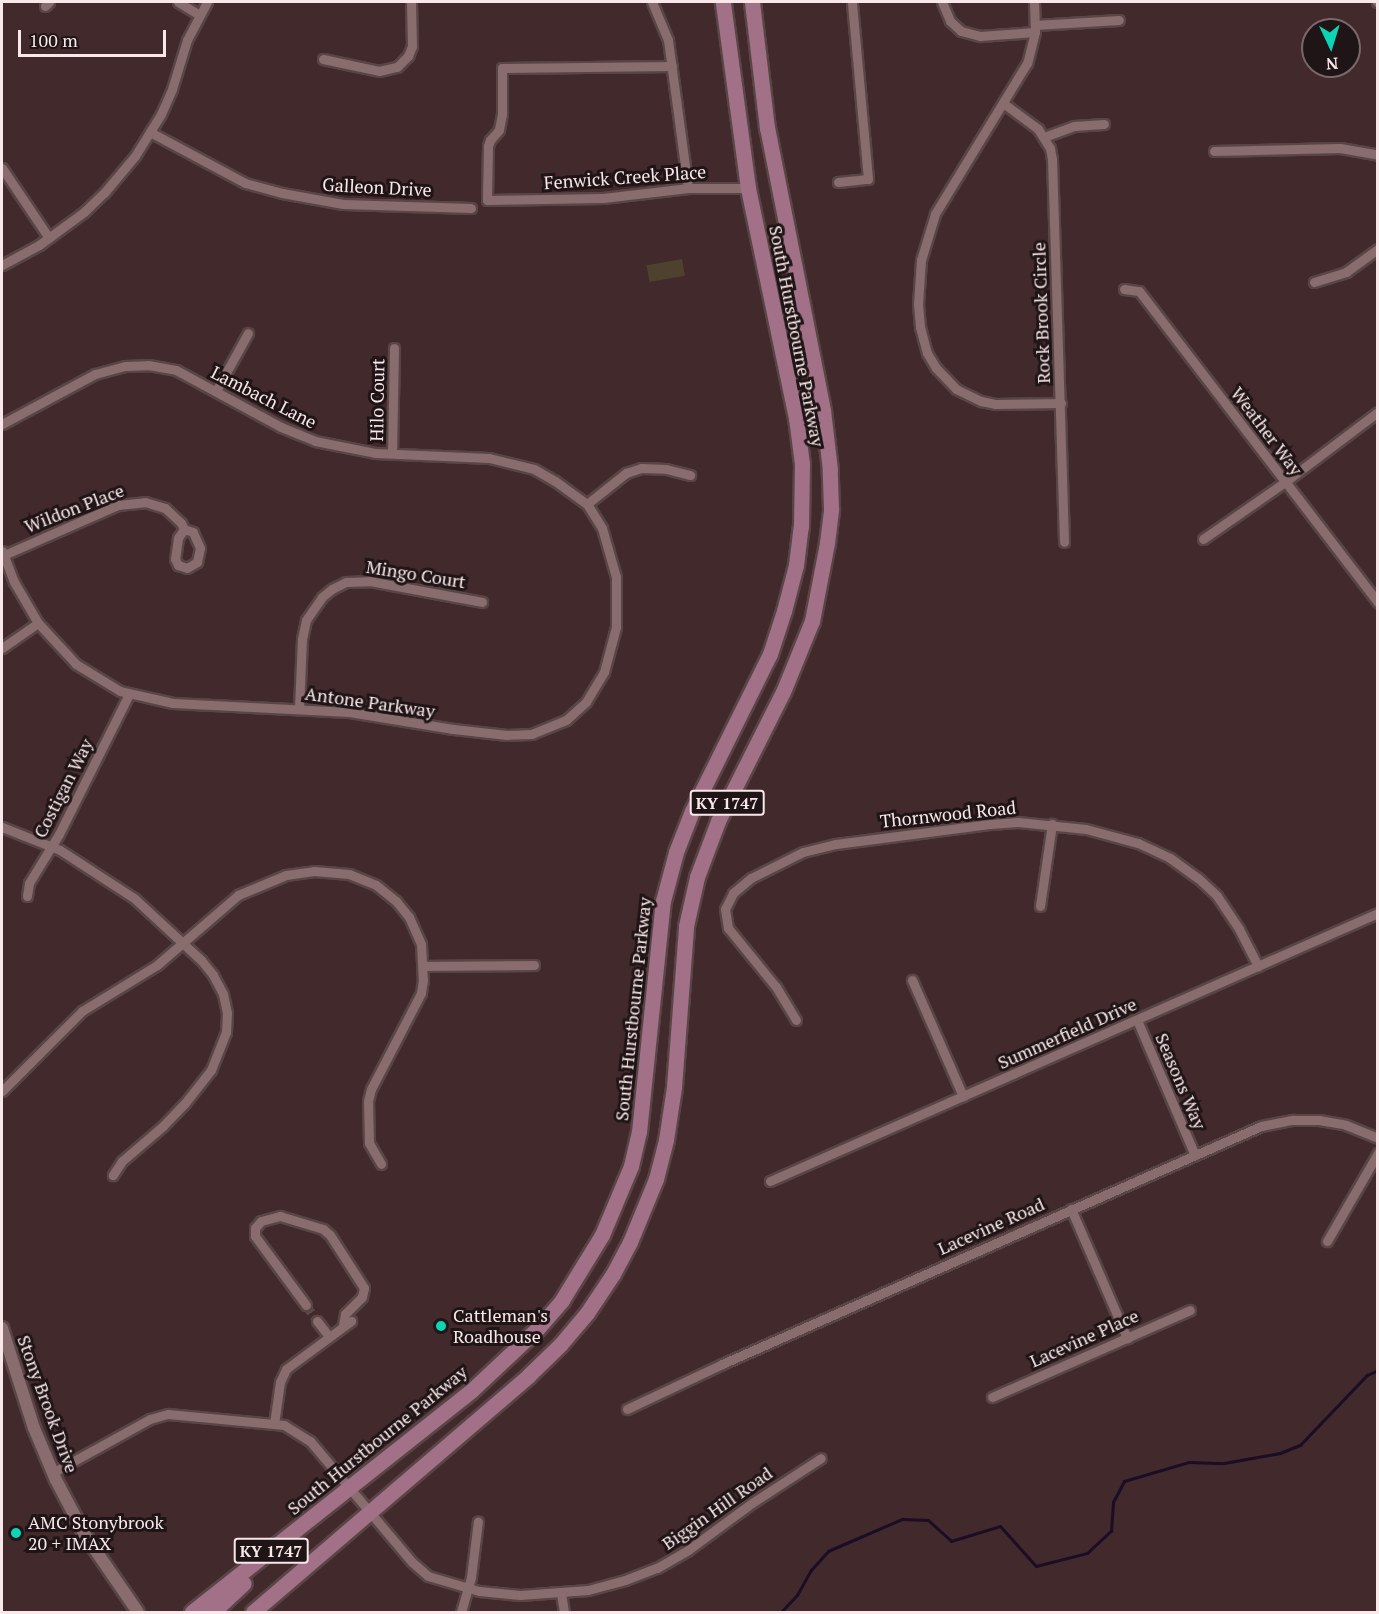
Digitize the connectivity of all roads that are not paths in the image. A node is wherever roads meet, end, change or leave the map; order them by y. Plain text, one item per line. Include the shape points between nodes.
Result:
1 (178, 2) edge
2 (207, 2) edge
3 (411, 2) edge
4 (652, 2) edge
5 (723, 2) edge
6 (752, 2) edge
7 (852, 2) edge
8 (942, 2) edge
9 (1034, 2) edge
10 (198, 14) junction
11 (1119, 20) dead end
12 (1035, 28) junction
13 (323, 59) dead end
14 (672, 66) junction
15 (1003, 104) junction
16 (1104, 124) dead end
17 (150, 132) junction
18 (1044, 137) junction
19 (1214, 151) dead end
20 (1377, 155) edge
21 (2, 168) edge
22 (838, 182) dead end
23 (688, 188) junction
24 (748, 188) junction
25 (471, 208) dead end
26 (49, 238) junction
27 (1377, 249) edge
28 (2, 265) edge
29 (1314, 282) dead end
30 (1124, 289) dead end
31 (248, 333) dead end
32 (394, 348) dead end
33 (216, 391) junction
34 (1061, 403) junction
35 (1377, 412) edge
36 (2, 423) edge
37 (392, 453) junction
38 (690, 475) dead end
39 (1285, 482) junction
40 (587, 504) junction
41 (184, 529) dead end
42 (1203, 539) dead end
43 (1064, 542) dead end
44 (2, 553) edge
45 (1376, 596) edge
46 (482, 602) dead end
47 (38, 623) junction
48 (2, 648) edge
49 (129, 694) junction
50 (298, 708) junction
51 (1052, 824) junction
52 (2, 827) edge
53 (52, 846) junction
54 (27, 896) dead end
55 (1040, 906) dead end
56 (1377, 913) edge
57 (183, 943) junction
58 (534, 965) dead end
59 (423, 966) junction
60 (1258, 966) junction
61 (912, 980) dead end
62 (796, 1020) dead end
63 (1137, 1020) junction
64 (2, 1091) edge
65 (963, 1096) junction
66 (1377, 1138) edge
67 (1377, 1153) edge
68 (1195, 1155) junction
69 (381, 1164) dead end
70 (113, 1175) dead end
71 (770, 1181) dead end
72 (1071, 1209) junction
73 (1327, 1241) dead end
74 (306, 1305) tunnel mouth
75 (1190, 1310) dead end
76 (317, 1321) tunnel mouth
77 (2, 1328) edge
78 (328, 1335) junction
79 (1127, 1338) junction
80 (992, 1397) dead end
81 (627, 1409) dead end
82 (274, 1424) junction
83 (820, 1458) dead end
84 (52, 1473) junction
85 (349, 1487) junction
86 (372, 1511) junction
87 (478, 1521) dead end
88 (290, 1535) junction
89 (467, 1588) junction
90 (561, 1593) junction
91 (138, 1612) edge
92 (192, 1612) edge
93 (213, 1612) edge
94 (253, 1612) edge
95 (461, 1612) edge
96 (564, 1612) edge

1 - 10 street
2 - 10 street
3 - 13 street via 412,46 397,67 379,71
4 - 14 street via 668,40
5 - 24 main road, South Hurstbourne Parkway / KY 1747
6 - 86 main road, South Hurstbourne Parkway / KY 1747 via 767,128 824,410 828,447 828,531 812,621 783,692 718,821 698,877 686,926 674,1087 666,1140 656,1179 630,1242 587,1313 560,1345
7 - 22 street via 868,179
8 - 12 street via 950,21 961,31 980,36
9 - 12 street
10 - 17 street via 172,89
11 - 12 street
12 - 15 street via 1027,63
14 - 23 street
14 - 23 street, Fenwick Creek Place via 502,68 502,114 499,130 488,146 487,200 603,198
15 - 18 street, Rock Brook Circle via 1032,123
15 - 34 street via 935,214 921,260 920,327 936,368 968,396 995,405
16 - 18 street via 1074,126
17 - 25 street, Galleon Drive via 245,183 282,193 343,204
17 - 26 street via 104,193
18 - 34 street, Rock Brook Circle via 1053,159
19 - 20 street via 1340,148
21 - 26 street
23 - 24 street, Fenwick Creek Place
24 - 85 main road, South Hurstbourne Parkway / KY 1747 via 796,418 802,464 801,527 790,588 770,654 676,852 663,901 642,1110 631,1166 602,1235 562,1300 538,1328 472,1390
26 - 28 street
27 - 29 street via 1346,272
30 - 39 street, Weather Way via 1139,291
31 - 33 street
32 - 37 street, Hilo Court
33 - 36 street, Lambach Lane via 176,370 125,366 95,374
33 - 37 street, Lambach Lane via 315,441 351,450
34 - 43 street, Rock Brook Circle
35 - 39 street
37 - 40 street, Lambach Lane via 469,456 513,463 551,478
38 - 40 street via 640,468 626,473
39 - 42 street
39 - 45 street, Weather Way
40 - 50 street, Antone Parkway via 602,528 613,558 618,590 616,627 598,684 566,720 532,734 507,735
41 - 44 street, Wildon Place via 176,517 160,506 129,502
44 - 47 street, Antone Parkway
46 - 50 street, Mingo Court via 369,581 346,582 332,589 321,597 306,620
47 - 48 street
47 - 49 street, Antone Parkway via 76,664
49 - 50 street, Antone Parkway via 173,703
49 - 53 street, Costigan Way
51 - 55 street
51 - 60 street, Thornwood Road via 1118,836 1170,858 1216,896
51 - 62 street, Thornwood Road via 990,824 836,844 803,852 768,869 733,893 724,916 730,932 776,987
52 - 53 street
53 - 54 street, Costigan Way via 30,883
53 - 57 street via 134,898
56 - 60 street, Summerfield Drive
57 - 59 street via 250,888 286,875 325,871 360,878 396,901 418,935
57 - 64 street via 142,976 82,1011
57 - 70 street via 213,975 223,994 227,1022 221,1049 211,1070 186,1103 122,1161
58 - 59 street
59 - 69 street via 418,1000 368,1101 369,1143
60 - 63 street, Summerfield Drive
61 - 65 street
63 - 65 street, Summerfield Drive
63 - 68 street, Seasons Way
65 - 71 street, Summerfield Drive
66 - 68 street, Lacevine Road via 1334,1122 1293,1120 1261,1126
67 - 73 street
68 - 72 street, Lacevine Road
72 - 79 street
72 - 81 street, Lacevine Road
74 - 78 street via 255,1236 261,1221 280,1216 323,1229 364,1288 362,1297 345,1314 347,1323
75 - 79 street, Lacevine Place
76 - 78 street
77 - 84 street, Stony Brook Drive
78 - 82 street via 286,1369 280,1382
79 - 80 street, Lacevine Place
82 - 84 street, Biggin Hill Road via 168,1414
82 - 85 street, Biggin Hill Road via 301,1434
83 - 90 street, Biggin Hill Road via 670,1561 625,1580
84 - 91 street, Stony Brook Drive via 85,1535
85 - 86 street, Biggin Hill Road
85 - 88 main road, South Hurstbourne Parkway / KY 1747
86 - 89 street, Biggin Hill Road via 428,1576
86 - 94 main road, South Hurstbourne Parkway / KY 1747
87 - 89 street
88 - 92 main road, South Hurstbourne Parkway / KY 1747
88 - 93 main road
89 - 90 street, Biggin Hill Road via 520,1595
89 - 95 street
90 - 96 street

